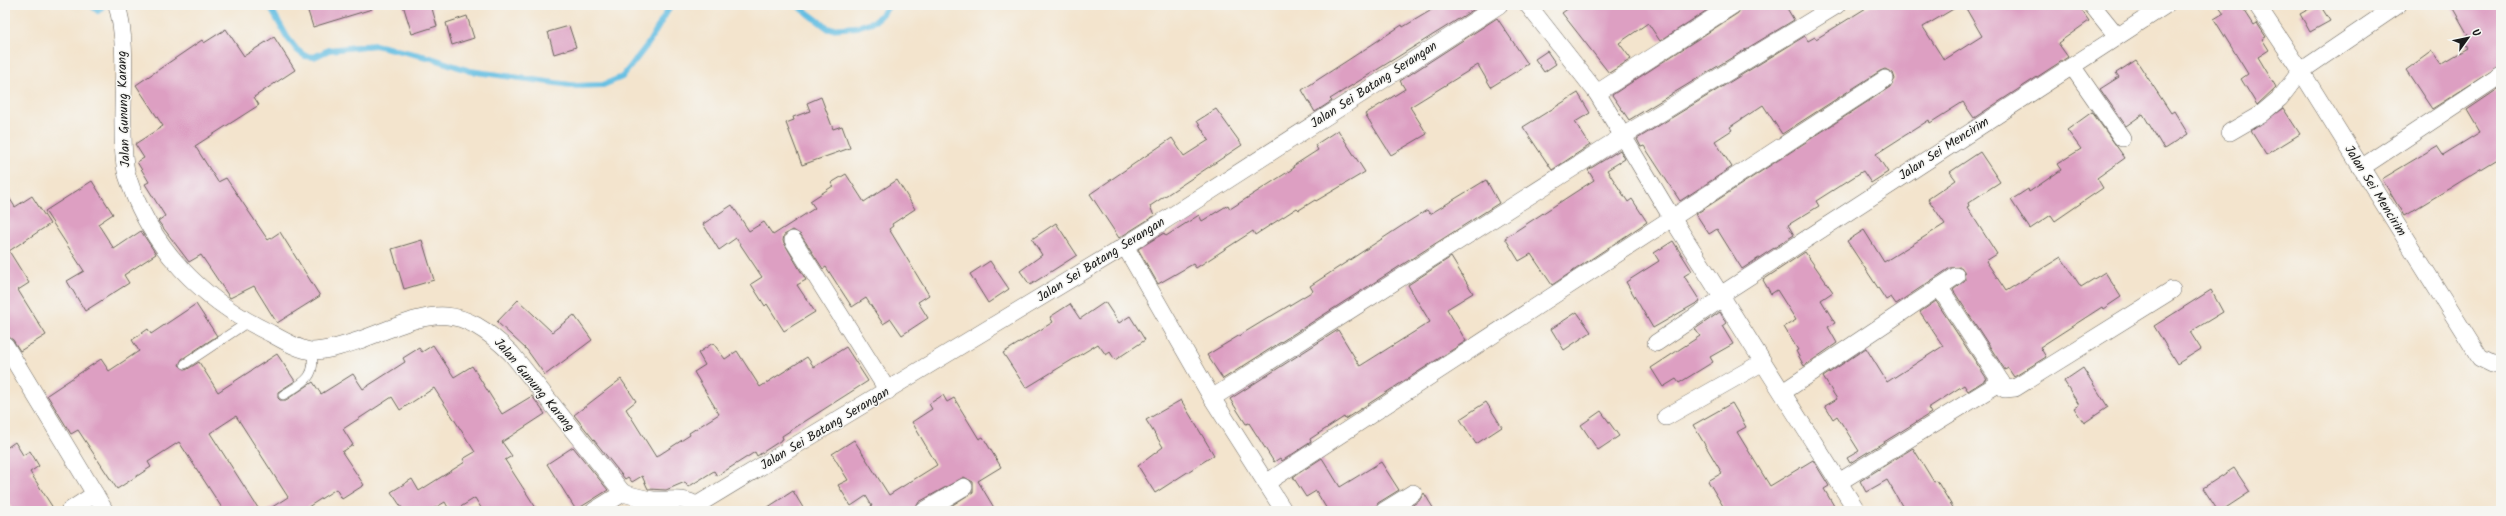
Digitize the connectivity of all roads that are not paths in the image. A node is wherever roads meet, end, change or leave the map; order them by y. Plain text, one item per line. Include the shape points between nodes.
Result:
1 (1499, 5) edge
2 (1528, 5) edge
3 (1733, 5) edge
4 (1837, 5) edge
5 (2092, 5) edge
6 (2166, 5) edge
7 (2257, 5) edge
8 (2398, 5) edge
9 (119, 11) edge
10 (2117, 36) junction
11 (2072, 66) junction
12 (2301, 71) junction
13 (2501, 75) edge
14 (1885, 79) dead end
15 (1597, 92) junction
16 (2230, 132) dead end
17 (1623, 136) junction
18 (2122, 138) dead end
19 (2361, 168) junction
20 (1672, 218) junction
21 (793, 240) dead end
22 (1125, 246) junction
23 (1956, 276) dead end
24 (1939, 287) junction
25 (2172, 290) dead end
26 (1723, 295) junction
27 (248, 322) junction
28 (1656, 343) dead end
29 (5, 345) edge
30 (311, 351) junction
31 (1763, 362) junction
32 (185, 364) dead end
33 (2501, 364) edge
34 (2000, 382) junction
35 (888, 391) junction
36 (1783, 392) junction
37 (282, 395) dead end
38 (1212, 398) junction
39 (1666, 417) dead end
40 (1839, 482) junction
41 (1266, 483) junction
42 (964, 487) dead end
43 (623, 493) junction
44 (1413, 493) dead end
45 (95, 494) junction
46 (699, 508) edge
47 (69, 511) edge
48 (105, 511) edge
49 (594, 511) edge
50 (924, 511) edge
51 (1284, 511) edge
52 (1384, 511) edge
53 (1857, 511) edge

1 - 22 street, Jalan Sei Batang Serangan
2 - 15 street
3 - 15 street
4 - 17 street
5 - 10 street
6 - 10 street, Jalan Sei Mencirim
7 - 12 street, Jalan Sei Mencirim
8 - 12 street
9 - 27 street, Jalan Gunung Karang via 124,71 123,147 126,173 136,198 161,246 184,274 210,298
10 - 11 street, Jalan Sei Mencirim
11 - 18 street
11 - 26 street, Jalan Sei Mencirim
12 - 16 street via 2280,98 2261,114
12 - 19 street, Jalan Sei Mencirim
13 - 19 street
14 - 20 street
15 - 17 street
17 - 20 street
17 - 38 street
19 - 33 street, Jalan Sei Mencirim via 2480,358 2492,364
20 - 26 street
20 - 41 street
21 - 35 street
22 - 35 street, Jalan Sei Batang Serangan
22 - 38 street
23 - 24 street
24 - 34 street
24 - 36 street
25 - 34 street via 2015,388 2005,389
26 - 28 street, Jalan Sei Mencirim
26 - 31 street
27 - 30 street, Jalan Gunung Karang
27 - 32 lane
29 - 45 street
30 - 37 lane via 314,362 310,375
30 - 43 street, Jalan Gunung Karang via 343,346 425,316 450,316 471,321 490,333 511,353
31 - 36 street
31 - 39 street
34 - 40 street
35 - 46 street, Jalan Sei Batang Serangan
36 - 40 street
38 - 41 street
40 - 53 street
41 - 51 street
42 - 50 street
43 - 46 street via 655,500 677,499
43 - 49 street
44 - 52 street
45 - 47 street
45 - 48 street

